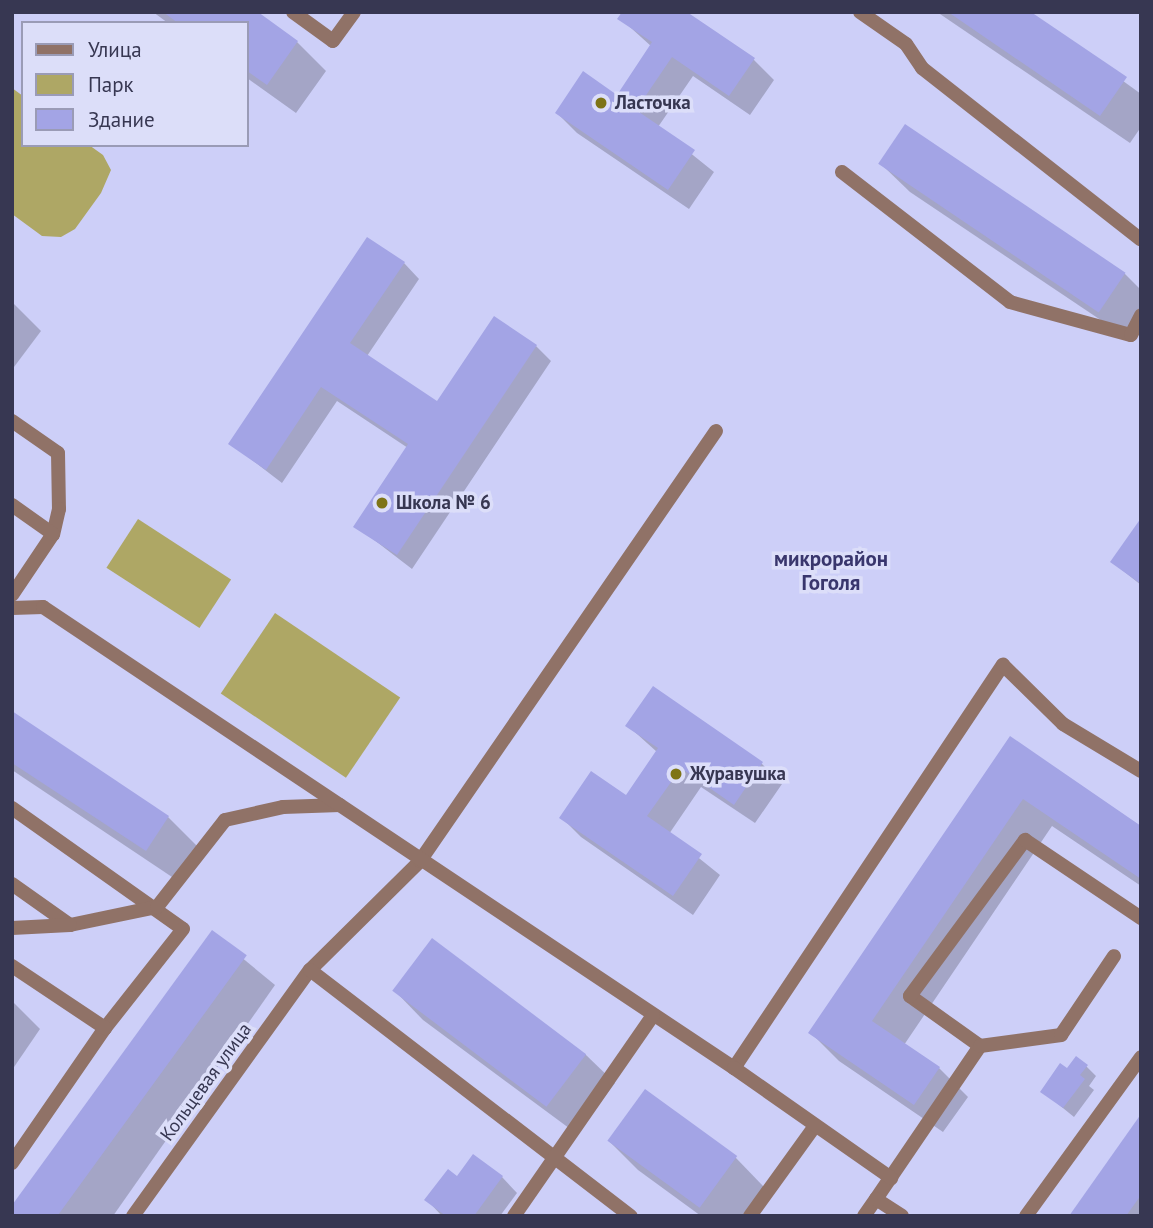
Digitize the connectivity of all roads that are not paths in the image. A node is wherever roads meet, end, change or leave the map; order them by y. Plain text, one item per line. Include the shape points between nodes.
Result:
1 (293, 12) edge
2 (354, 12) edge
3 (860, 12) edge
4 (842, 172) dead end
5 (1141, 240) edge
6 (1141, 315) edge
7 (12, 421) edge
8 (716, 431) dead end
9 (12, 505) edge
10 (53, 534) junction
11 (12, 595) edge
12 (12, 608) edge
13 (1141, 771) edge
14 (340, 806) junction
15 (12, 808) edge
16 (420, 862) junction
17 (12, 884) edge
18 (157, 907) junction
19 (1141, 918) edge
20 (70, 925) junction
21 (12, 928) edge
22 (1114, 956) dead end
23 (12, 966) edge
24 (310, 970) junction
25 (653, 1015) junction
26 (105, 1028) junction
27 (981, 1046) junction
28 (1141, 1057) edge
29 (734, 1068) junction
30 (815, 1126) junction
31 (556, 1155) junction
32 (12, 1163) edge
33 (891, 1178) junction
34 (876, 1199) junction
35 (133, 1216) edge
36 (514, 1216) edge
37 (631, 1216) edge
38 (750, 1216) edge
39 (864, 1216) edge
40 (902, 1216) edge
41 (1026, 1216) edge

1 - 2 street via 333,41
3 - 5 street via 906,44 922,68
4 - 6 street via 1010,302 1131,335
7 - 10 street via 58,453 59,509
8 - 16 street, Кольцевая улица
9 - 10 street
10 - 11 street
12 - 14 street via 43,607
13 - 29 street via 1063,724 1003,665
14 - 16 street
14 - 18 street via 283,807 225,820
15 - 18 street
16 - 24 street, Кольцевая улица
16 - 25 street
17 - 20 street
18 - 20 street
18 - 26 street via 183,929
19 - 27 street via 1024,840 910,996
20 - 21 street
22 - 27 street via 1061,1035
23 - 26 street
24 - 31 street
24 - 35 street, Кольцевая улица
25 - 29 street
25 - 31 street
26 - 32 street
27 - 33 street
28 - 41 street
29 - 30 street
30 - 33 street
30 - 38 street
31 - 36 street
31 - 37 street
33 - 34 street
34 - 39 street
34 - 40 street

